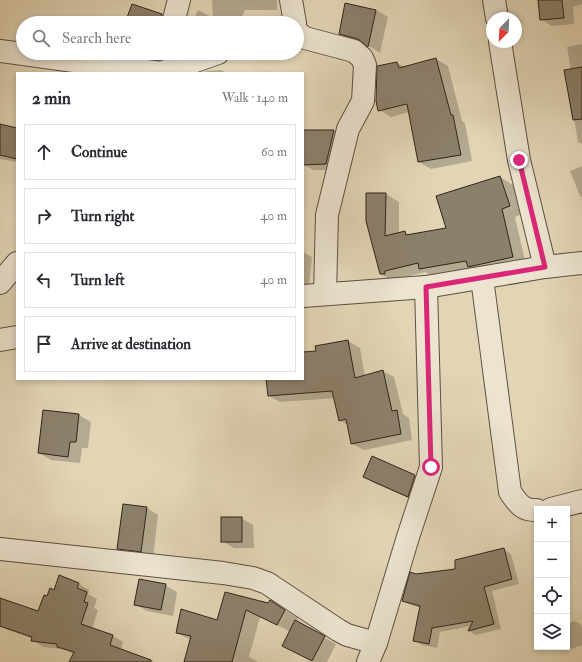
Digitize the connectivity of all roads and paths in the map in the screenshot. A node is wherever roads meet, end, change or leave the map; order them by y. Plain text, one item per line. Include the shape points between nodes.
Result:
1 (179, 0) edge
2 (291, 0) edge
3 (494, 0) edge
4 (496, 12) edge
5 (175, 16) edge
6 (294, 16) edge
7 (304, 37) edge
8 (501, 48) edge
9 (0, 51) edge
10 (16, 53) edge
11 (66, 60) edge
12 (164, 60) edge
13 (198, 60) edge
14 (154, 72) edge
15 (161, 72) edge
16 (164, 72) edge
17 (582, 263) edge
18 (16, 264) edge
19 (545, 267) junction
20 (482, 278) junction
21 (0, 283) edge
22 (426, 287) junction
23 (325, 294) junction
24 (304, 296) edge
25 (16, 337) edge
26 (0, 340) edge
27 (582, 501) edge
28 (563, 506) edge
29 (534, 510) edge
30 (0, 549) edge
31 (372, 653) edge

1 - 5 street
2 - 6 street
3 - 4 street
7 - 23 street via 354,51 365,65 363,102 348,129 327,215
8 - 19 street via 519,160
9 - 10 street
11 - 14 street
12 - 15 street
13 - 16 street
17 - 19 street
18 - 21 street
19 - 20 street
20 - 22 street
20 - 29 street via 510,492 519,504 528,510
22 - 23 street
22 - 31 street via 431,467
23 - 24 street
25 - 26 street
27 - 28 street
30 - 31 street via 253,578 279,590

